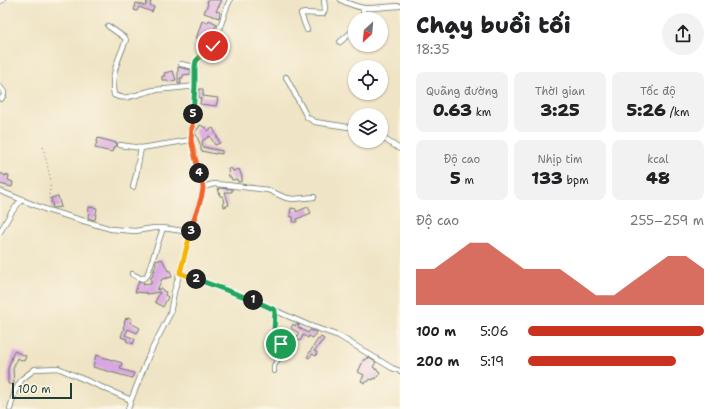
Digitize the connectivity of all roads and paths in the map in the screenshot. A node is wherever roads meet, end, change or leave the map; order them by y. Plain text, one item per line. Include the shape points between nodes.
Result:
1 (3, 0) edge
2 (230, 0) edge
3 (324, 0) edge
4 (341, 0) edge
5 (0, 1) edge
6 (400, 6) edge
7 (363, 9) junction
8 (363, 12) edge
9 (108, 26) dead end
10 (307, 30) dead end
11 (348, 35) edge
12 (340, 42) dead end
13 (181, 64) dead end
14 (195, 67) junction
15 (286, 77) dead end
16 (195, 86) junction
17 (0, 87) edge
18 (1, 99) edge
19 (348, 127) edge
20 (191, 140) junction
21 (388, 141) edge
22 (120, 145) dead end
23 (43, 146) dead end
24 (141, 148) junction
25 (400, 149) edge
26 (132, 187) dead end
27 (203, 187) junction
28 (0, 191) edge
29 (314, 197) dead end
30 (22, 199) junction
31 (52, 211) junction
32 (163, 228) junction
33 (0, 232) edge
34 (190, 232) junction
35 (180, 273) junction
36 (132, 274) dead end
37 (275, 310) junction
38 (274, 371) dead end
39 (400, 371) edge
40 (131, 400) junction
41 (10, 409) edge
42 (128, 409) edge

1 - 5 street
2 - 14 street via 215,42 196,61
3 - 10 street via 323,14 301,14
4 - 7 street
6 - 7 street
7 - 8 street
9 - 16 street via 126,40 112,80 114,95 136,96 154,90
11 - 12 street
13 - 14 street
14 - 16 street
15 - 19 street via 307,117 315,122
16 - 20 street
17 - 18 street via 4,92
20 - 24 street
20 - 27 street
21 - 25 street
22 - 24 street
23 - 31 path via 51,181 49,196
24 - 26 street
27 - 29 street via 214,184 227,185 268,190 286,198
27 - 34 street
28 - 30 street
30 - 31 street
30 - 33 street
31 - 32 street via 111,229 135,231
32 - 34 street
32 - 36 street via 147,276 142,279
34 - 35 street
35 - 37 street
35 - 40 street via 170,314 149,355
37 - 38 street via 274,331 283,350
37 - 39 street via 339,336
40 - 41 street via 58,368 35,369 22,379 15,390
40 - 42 street

